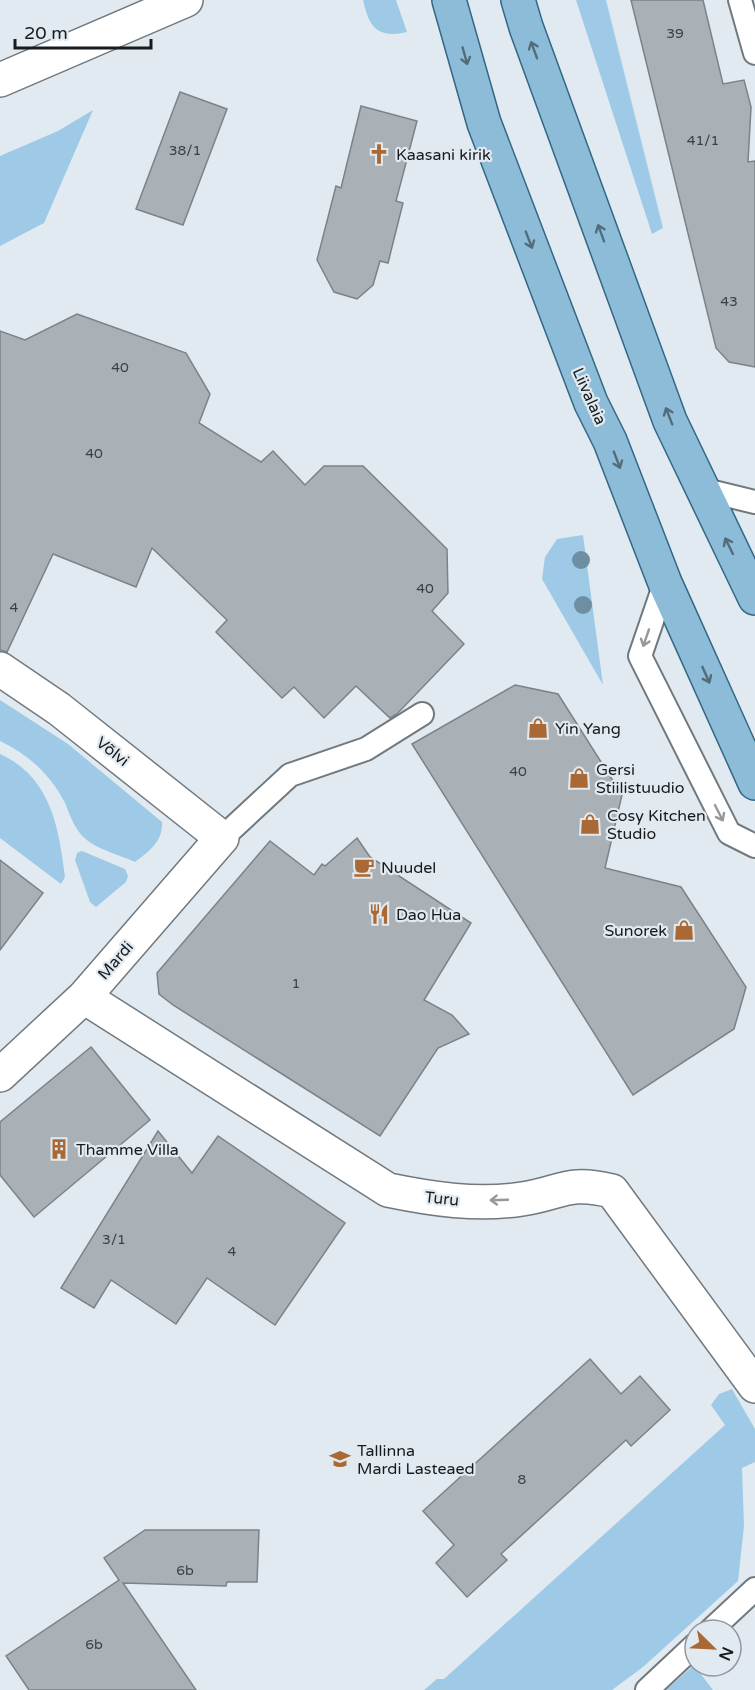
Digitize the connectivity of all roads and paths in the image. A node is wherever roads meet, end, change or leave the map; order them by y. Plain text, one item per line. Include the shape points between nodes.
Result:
1 (186, 0) edge
2 (449, 0) edge
3 (518, 0) edge
4 (740, 0) edge
5 (755, 53) edge
6 (0, 80) edge
7 (701, 489) junction
8 (755, 502) edge
9 (665, 583) junction
10 (755, 598) edge
11 (0, 669) edge
12 (422, 714) dead end
13 (755, 783) edge
14 (222, 838) junction
15 (755, 846) edge
16 (84, 997) junction
17 (0, 1075) edge
18 (755, 1386) edge
19 (755, 1589) edge
20 (724, 1618) edge
21 (683, 1656) edge
22 (647, 1690) edge

1 - 6 street
2 -> 9 main road, Liivalaia via 484,123
7 -> 3 main road via 666,410
4 - 5 lane
7 - 8 lane
10 -> 7 main road
9 -> 13 main road, Liivalaia
9 -> 15 lane via 640,656 729,833
11 - 14 street, Võlvi via 59,709
12 - 14 lane via 366,749 290,775
14 - 16 street, Mardi
16 - 17 street, Mardi
18 -> 16 street, Turu via 612,1191 587,1185 522,1199 445,1202 388,1190
19 - 20 lane
21 - 22 lane

